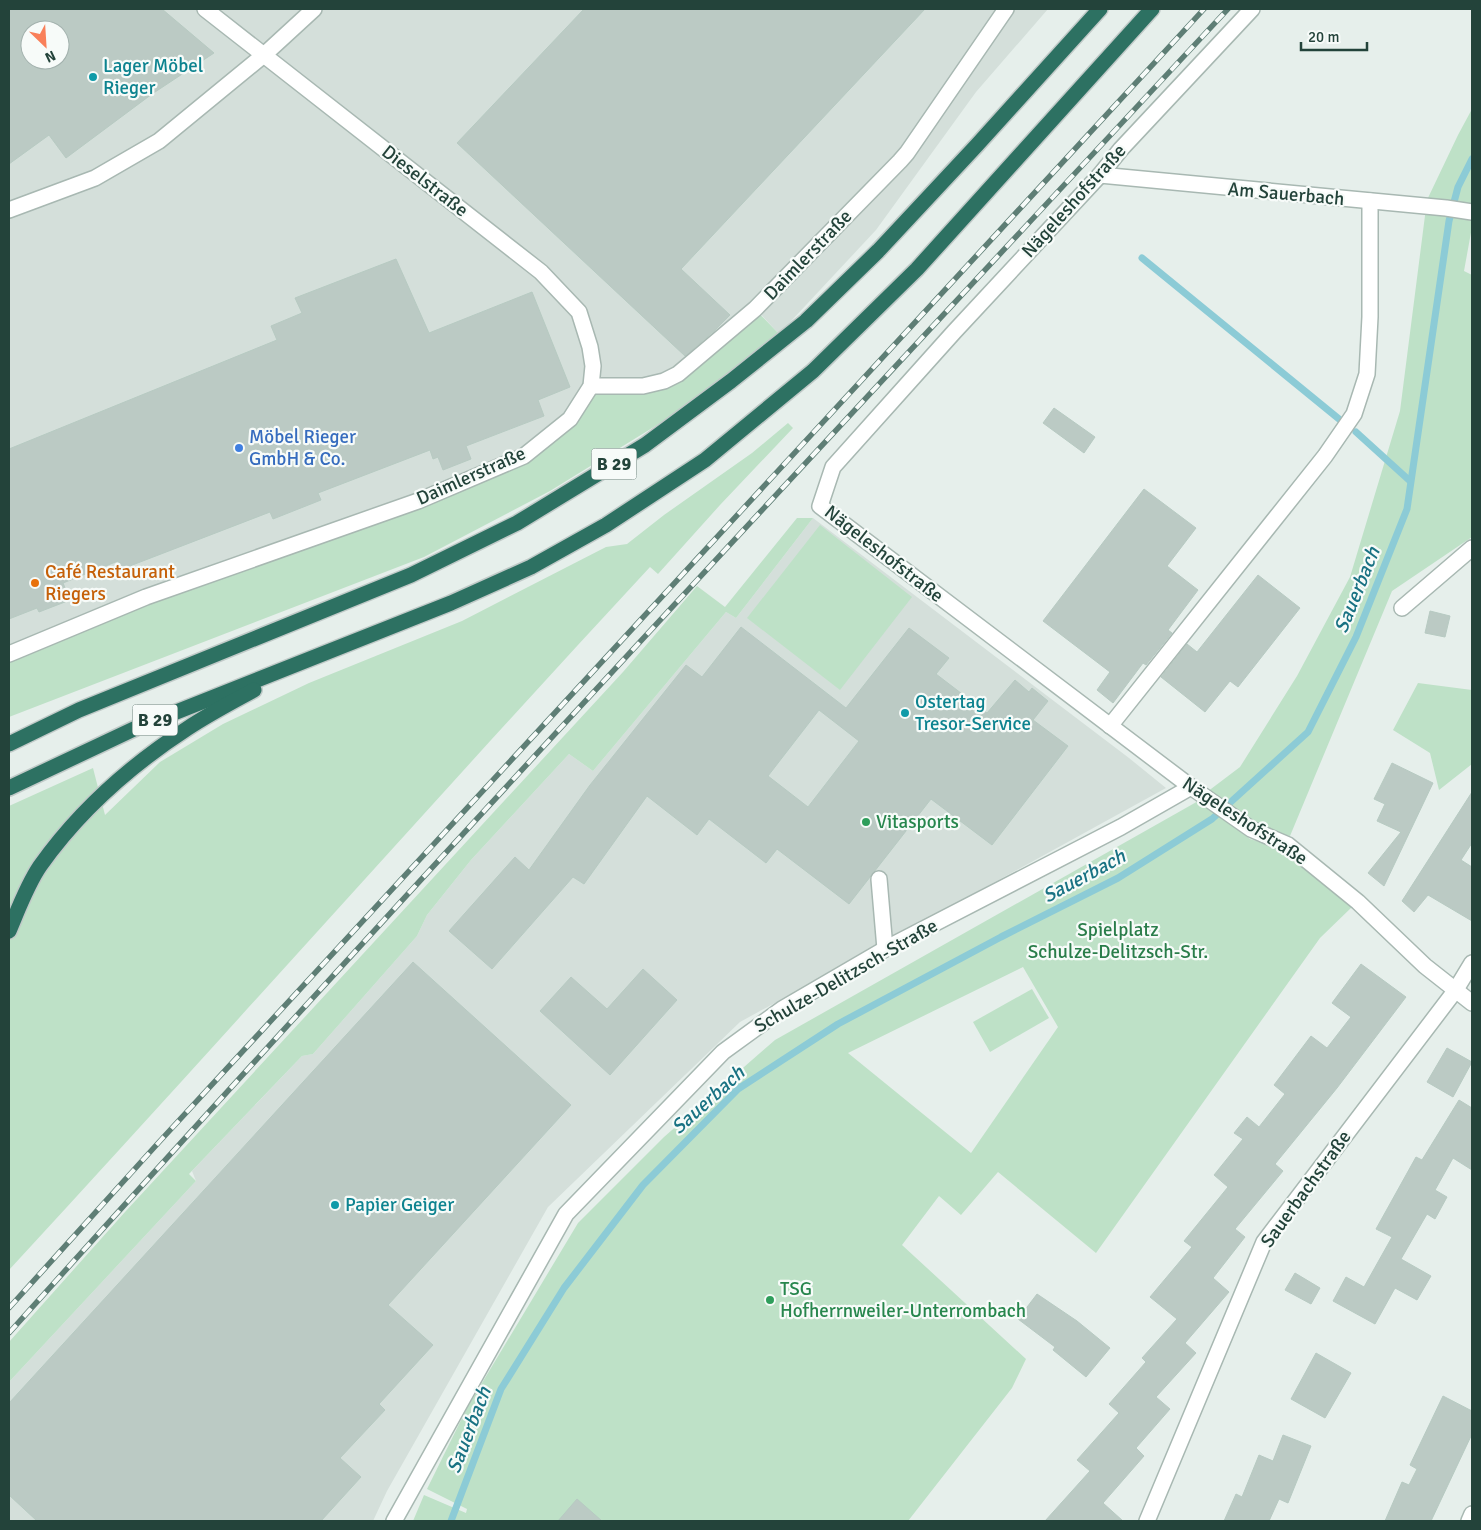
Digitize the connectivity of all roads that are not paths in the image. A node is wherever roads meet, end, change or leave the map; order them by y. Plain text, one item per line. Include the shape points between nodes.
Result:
1 (205, 9) edge
2 (314, 9) edge
3 (1006, 9) edge
4 (1100, 9) edge
5 (1152, 9) edge
6 (1252, 9) edge
7 (264, 54) junction
8 (1100, 176) junction
9 (1370, 201) junction
10 (9, 210) edge
11 (1468, 212) edge
12 (591, 386) junction
13 (1472, 548) edge
14 (1402, 608) dead end
15 (9, 654) edge
16 (305, 662) junction
17 (1110, 726) junction
18 (9, 744) edge
19 (9, 788) edge
20 (1197, 791) junction
21 (879, 879) dead end
22 (9, 931) edge
23 (885, 949) junction
24 (1472, 963) edge
25 (1455, 991) junction
26 (1472, 1003) edge
27 (1472, 1514) edge
28 (394, 1521) edge
29 (1147, 1521) edge
30 (1469, 1521) edge

1 - 7 street, Dieselstraße
2 - 7 street
3 - 12 street, Daimlerstraße via 907,154 755,309 678,374 664,381 643,386
4 - 18 highway, B 29 via 885,244 806,321 645,446 517,523 411,575 79,710
5 - 16 highway, B 29 via 917,269 813,372 705,460 606,525 531,567
6 - 8 street, Nägeleshofstraße via 1121,149
7 - 10 street via 159,141 95,178
7 - 12 street, Dieselstraße via 540,272 579,312 590,347 593,366
8 - 9 street, Am Sauerbach
8 - 17 street, Nägeleshofstraße via 833,467 820,506
9 - 11 street, Am Sauerbach
9 - 17 street via 1367,374 1354,414 1326,456
12 - 15 street, Daimlerstraße via 570,419 524,456 418,501 146,597
13 - 14 street
16 - 19 highway, B 29 via 136,728
16 - 22 highway, B 29 via 187,728 134,767 84,811 40,867
17 - 20 street, Nägeleshofstraße
20 - 23 street, Schulze-Delitzsch-Straße via 1120,827
20 - 25 street, Nägeleshofstraße via 1247,827 1288,845 1358,902
21 - 23 street
23 - 28 street, Schulze-Delitzsch-Straße via 782,1009 723,1052 566,1214
24 - 25 street, Sauerbachstraße
25 - 26 street, Nägeleshofstraße
25 - 29 street, Sauerbachstraße via 1264,1242
27 - 30 street

